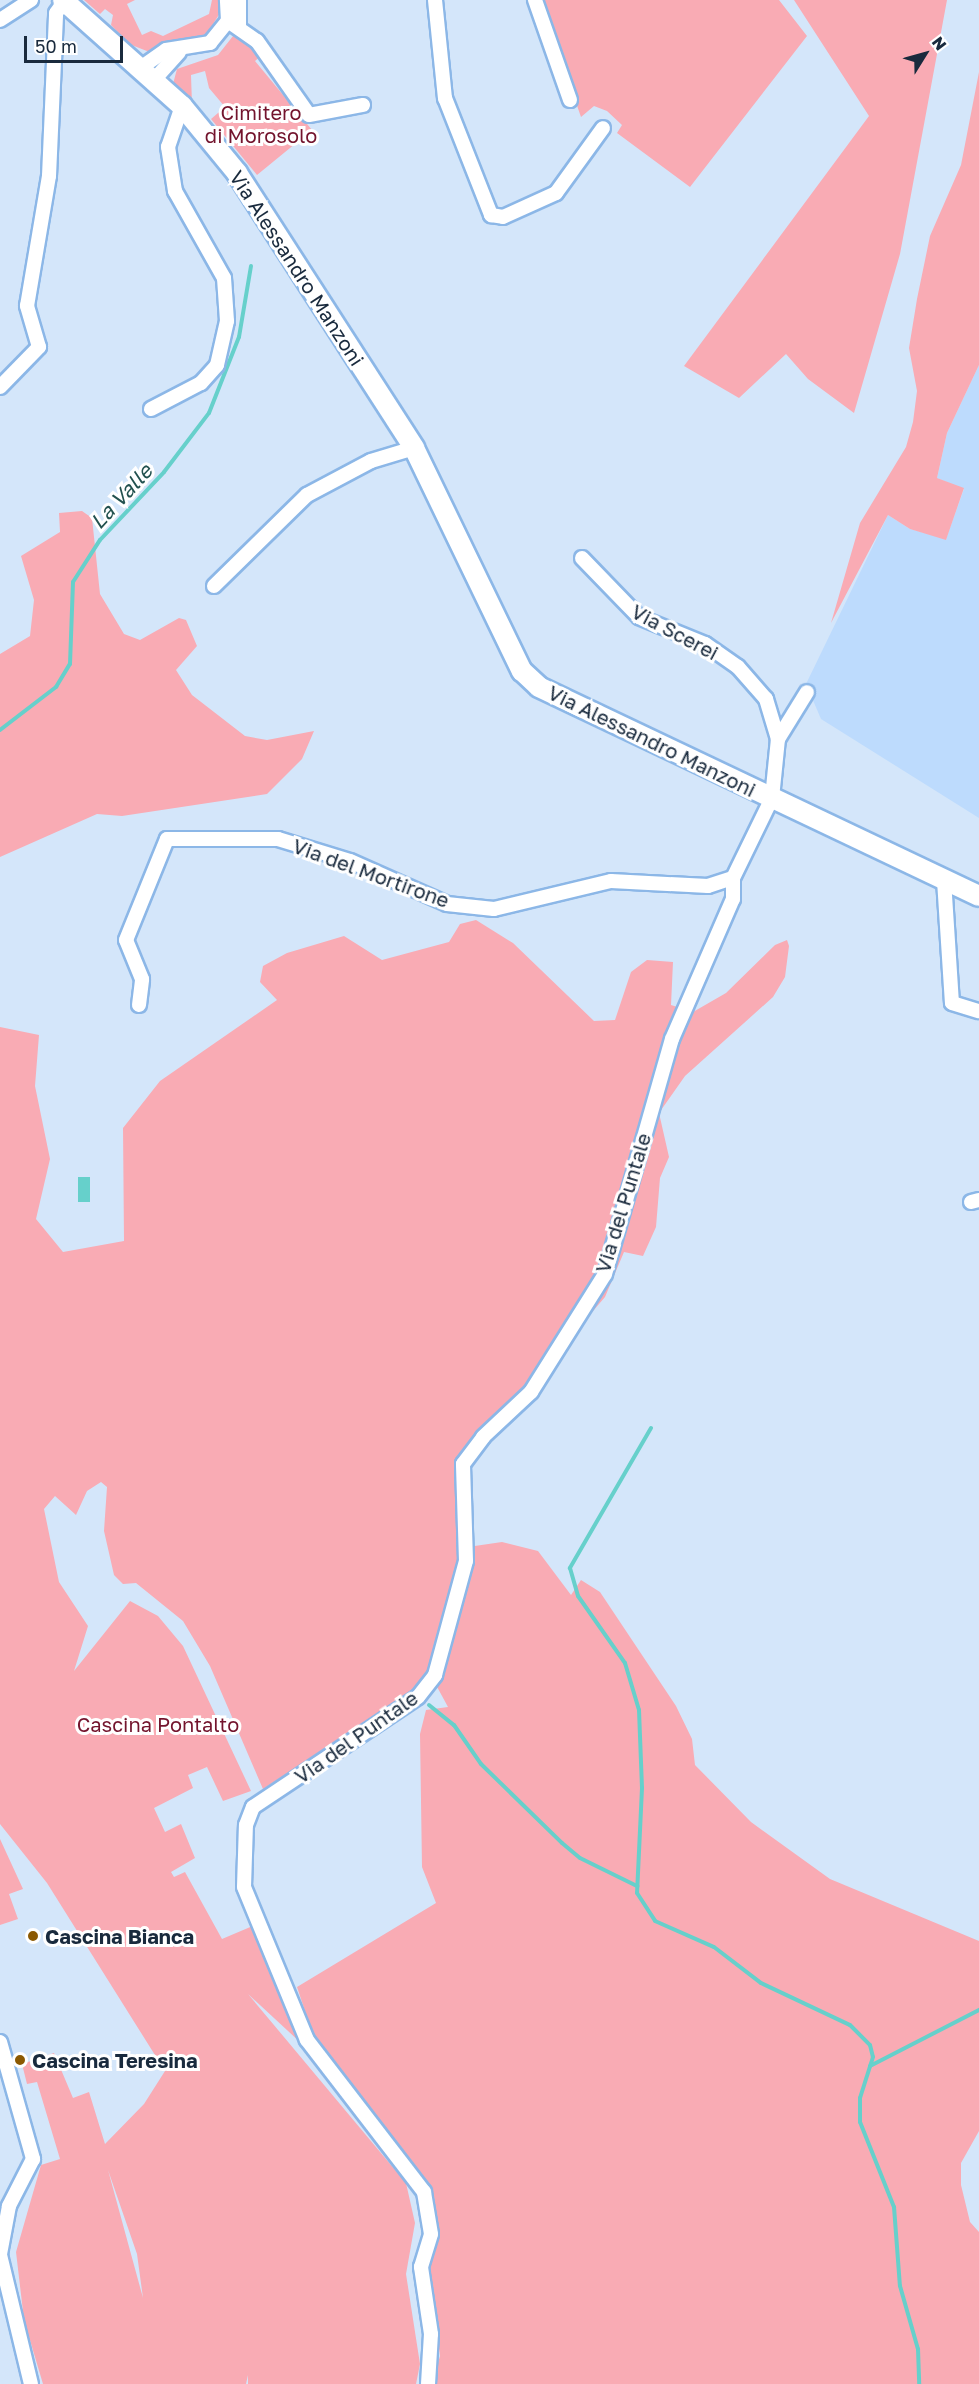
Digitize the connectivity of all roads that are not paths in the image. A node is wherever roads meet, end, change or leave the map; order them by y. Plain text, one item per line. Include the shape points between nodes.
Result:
1 (31, 0) edge
2 (227, 0) edge
3 (239, 0) edge
4 (435, 0) edge
5 (535, 0) edge
6 (64, 1) edge
7 (0, 20) edge
8 (234, 24) junction
9 (146, 75) junction
10 (570, 100) dead end
11 (363, 105) dead end
12 (182, 106) junction
13 (603, 128) dead end
14 (0, 387) edge
15 (151, 409) dead end
16 (414, 448) junction
17 (582, 558) dead end
18 (214, 586) dead end
19 (807, 692) dead end
20 (778, 739) junction
21 (772, 798) junction
22 (733, 878) junction
23 (944, 880) junction
24 (979, 896) edge
25 (139, 1005) dead end
26 (979, 1011) edge
27 (0, 2042) edge
28 (0, 2254) edge
29 (31, 2384) edge
30 (428, 2384) edge

1 - 7 street
2 - 8 street
3 - 8 street
4 - 13 street via 445,98 491,215 503,217 556,193
5 - 10 street
6 - 9 street, Via Alessandro Manzoni
6 - 14 street via 56,13 49,176 27,306 39,347
8 - 9 street via 210,43 179,52
8 - 11 street via 257,40 309,115
9 - 12 street, Via Alessandro Manzoni
12 - 15 street via 172,122 168,147 175,191 224,278 227,321 217,365 201,382
12 - 16 street, Via Alessandro Manzoni via 237,173
16 - 18 street via 371,461 307,495
16 - 21 street, Via Alessandro Manzoni via 522,671 539,687
17 - 20 street, Via Scerei via 639,617 705,644 738,667 766,699
19 - 20 street, Via Scerei
20 - 21 street, Via Scerei
21 - 22 street
21 - 23 street, Via Alessandro Manzoni
22 - 25 street, Via del Mortirone via 708,886 611,881 494,909 447,904 350,861 278,839 167,839 126,940 142,979
22 - 30 street, Via del Puntale via 733,899 672,1039 605,1274 531,1392 483,1437 463,1464 466,1562 435,1675 418,1697 253,1807 246,1826 244,1887 308,2040 424,2192 431,2234 421,2267 431,2334
23 - 24 street, Via Alessandro Manzoni
23 - 26 street via 952,1004
27 - 28 street via 33,2159 9,2206
28 - 29 street

